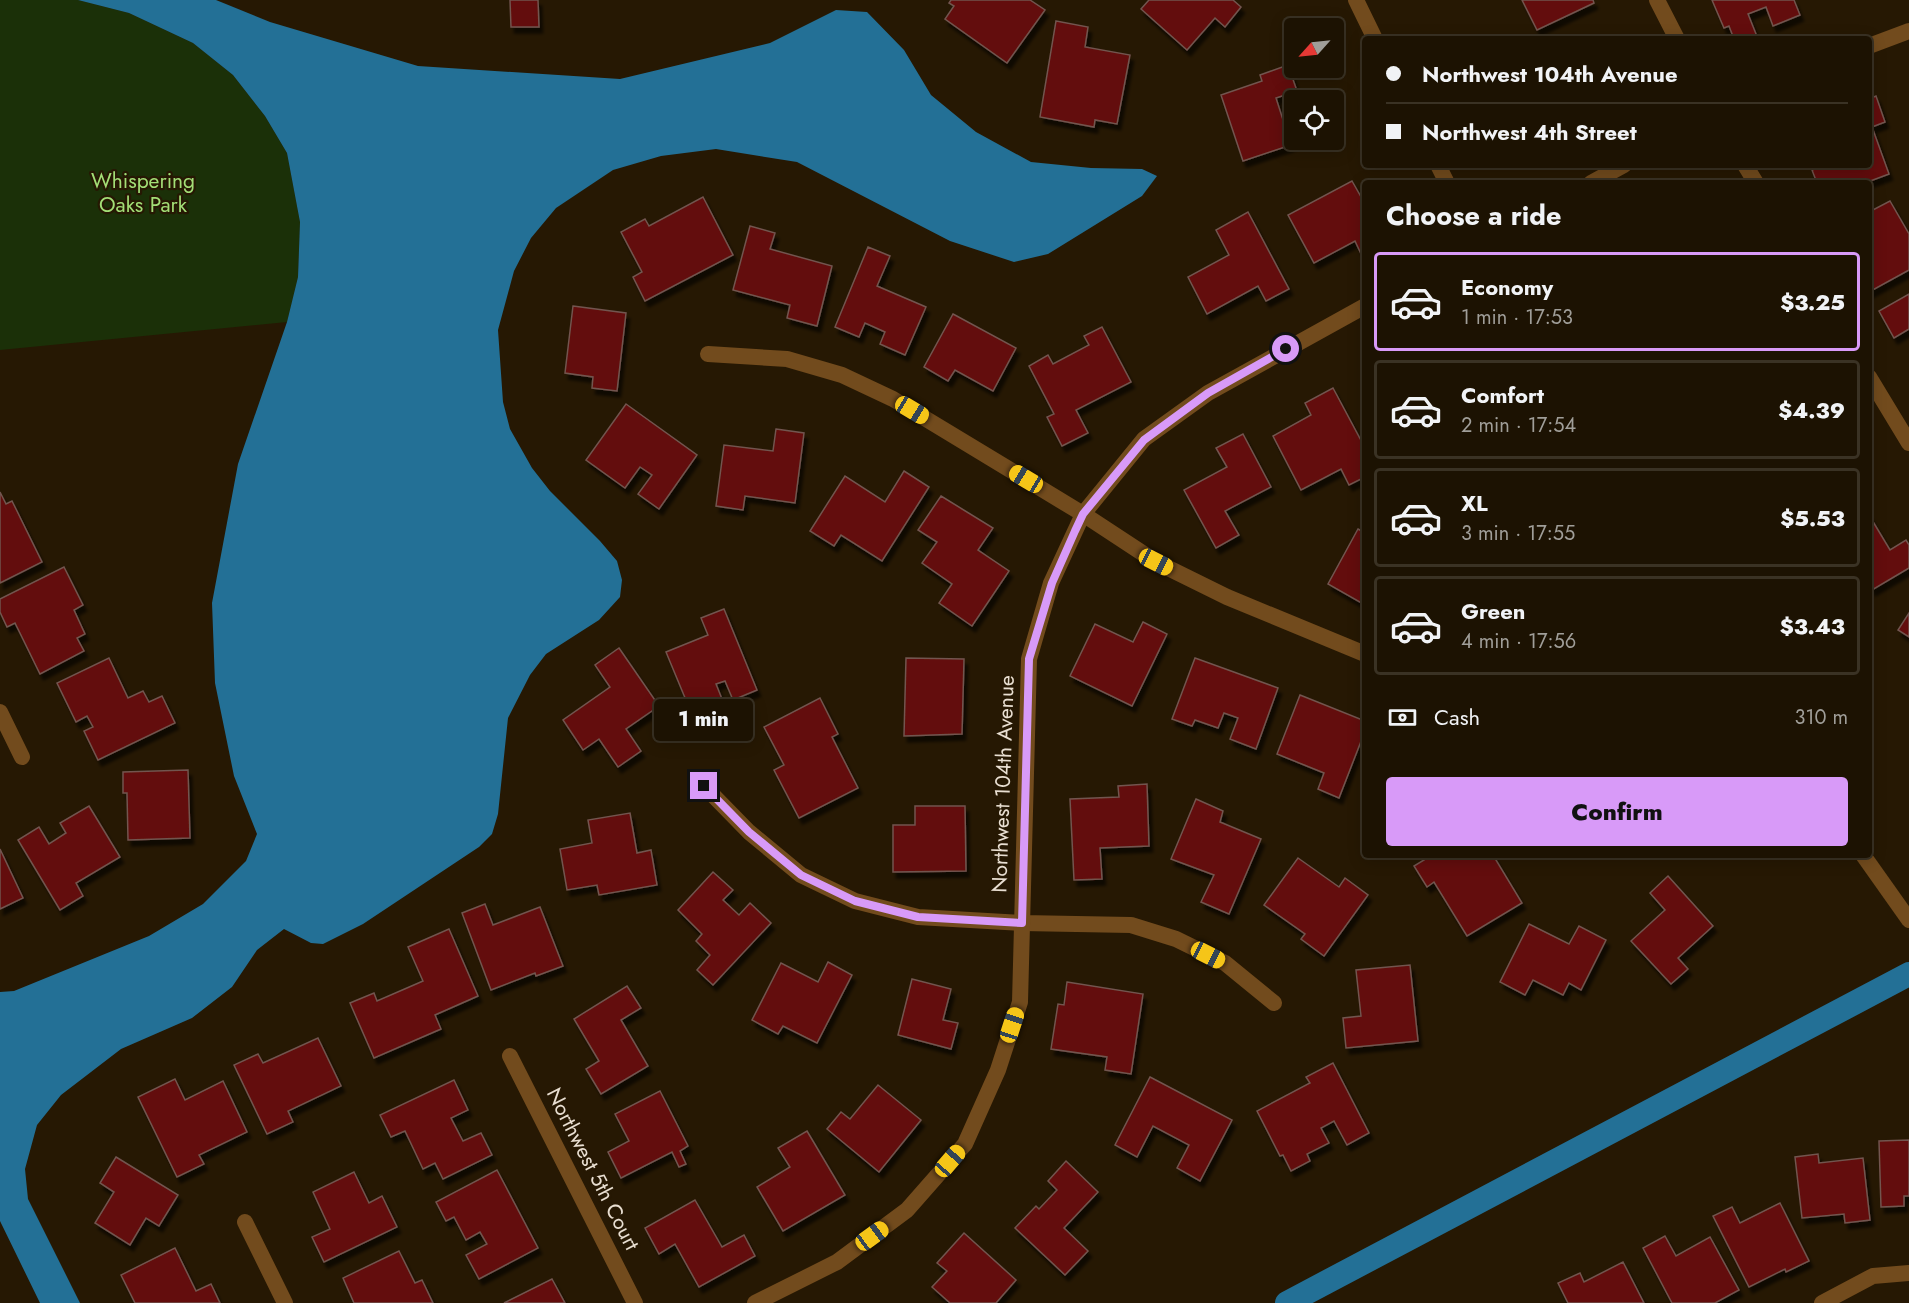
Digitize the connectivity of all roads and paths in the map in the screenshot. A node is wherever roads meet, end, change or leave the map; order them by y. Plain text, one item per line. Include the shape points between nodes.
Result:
1 (1356, 0) edge
2 (1657, 0) edge
3 (1909, 32) edge
4 (1374, 36) edge
5 (1675, 36) edge
6 (1872, 45) edge
7 (1618, 168) edge
8 (1596, 180) edge
9 (1362, 308) edge
10 (708, 354) dead end
11 (1872, 382) edge
12 (1909, 442) edge
13 (1083, 514) junction
14 (1362, 653) edge
15 (0, 712) edge
16 (22, 757) dead end
17 (704, 786) dead end
18 (1865, 858) edge
19 (1905, 915) edge
20 (1022, 923) junction
21 (1274, 1003) dead end
22 (510, 1056) dead end
23 (245, 1222) dead end
24 (1908, 1273) edge
25 (285, 1303) edge
26 (635, 1303) edge
27 (755, 1303) edge
28 (1822, 1303) edge

1 - 4 street
2 - 5 street
3 - 6 street
7 - 8 street
9 - 13 street, Northwest 104th Avenue via 1208,393 1144,440
10 - 13 street via 787,359 842,375 893,399
11 - 12 street
13 - 14 street via 1156,562 1227,597
13 - 20 street, Northwest 104th Avenue via 1052,583 1029,659
15 - 16 street
17 - 20 street via 749,832 801,875 855,901 918,917
18 - 19 street
20 - 21 street via 1131,925 1176,939 1225,963
20 - 27 street, Northwest 104th Avenue via 1020,1002 998,1070 965,1144 907,1210 837,1262
22 - 26 street, Northwest 5th Court
23 - 25 street
24 - 28 street via 1873,1276

